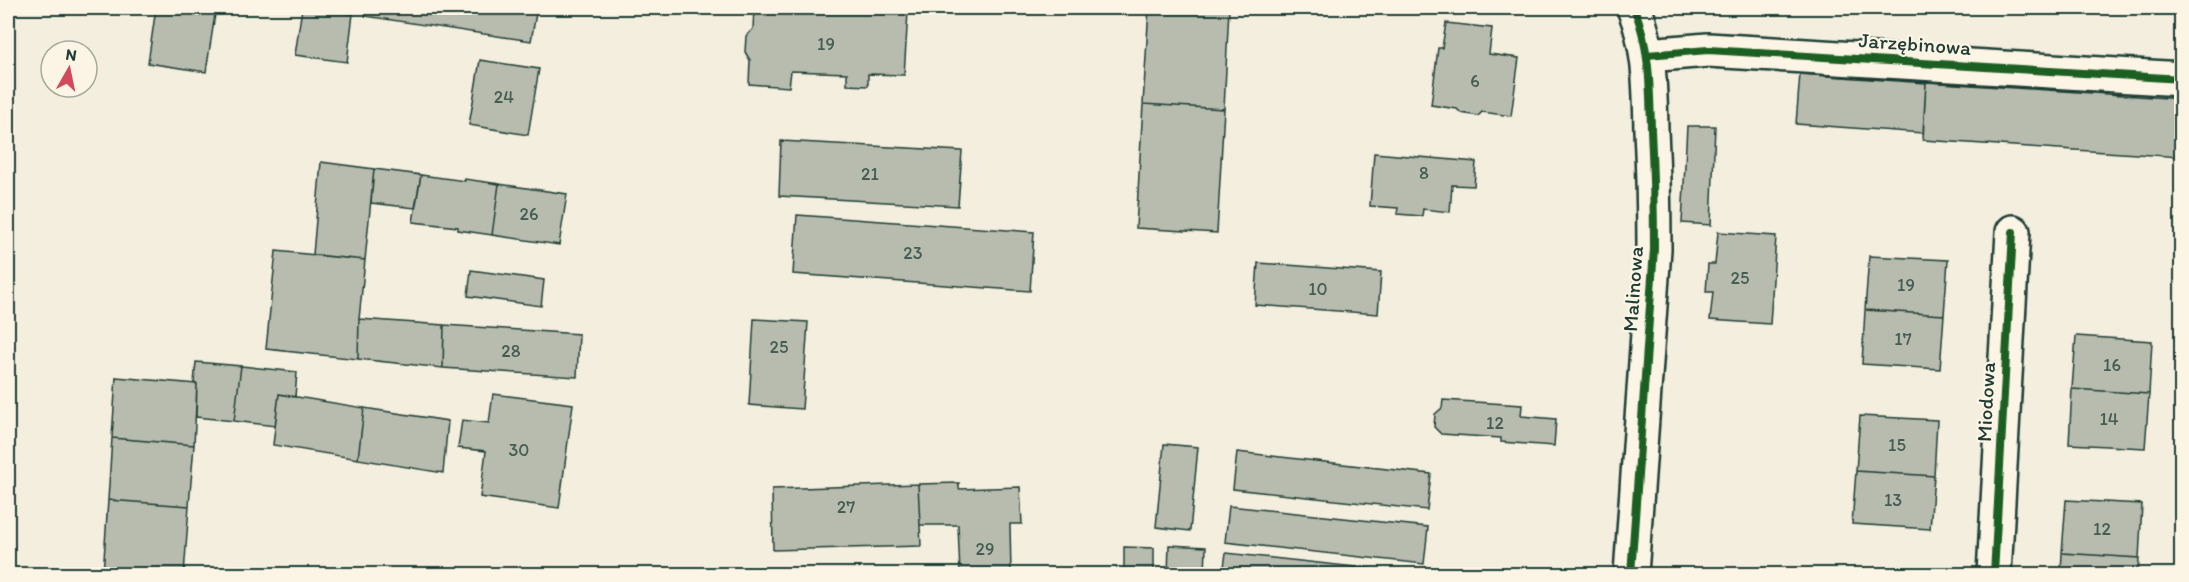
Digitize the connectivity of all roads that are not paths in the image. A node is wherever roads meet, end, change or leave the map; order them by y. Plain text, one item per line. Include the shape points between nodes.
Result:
1 (1635, 8) edge
2 (1647, 55) junction
3 (2181, 79) edge
4 (2013, 232) dead end
5 (1631, 574) edge
6 (1994, 574) edge

1 - 2 street, Malinowa
2 - 3 street, Jarzębinowa via 1708,50
2 - 5 street, Malinowa via 1654,249
4 - 6 street, Miodowa

